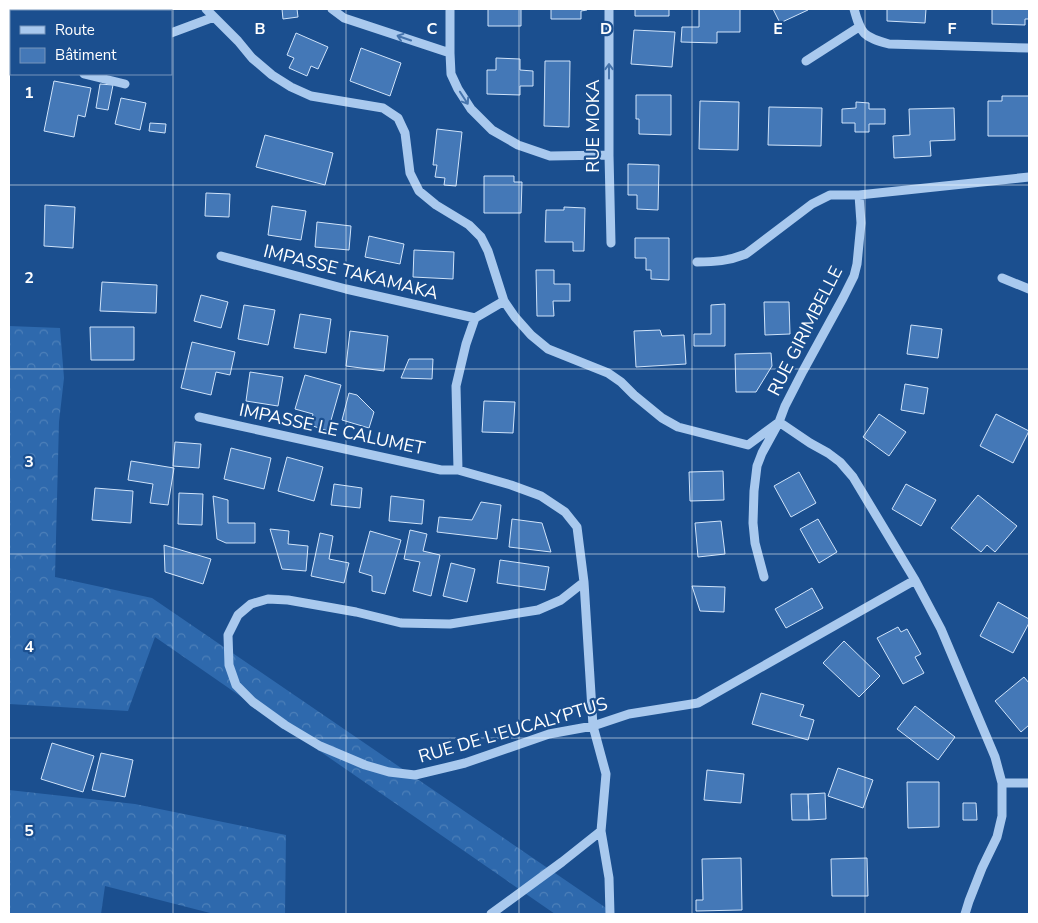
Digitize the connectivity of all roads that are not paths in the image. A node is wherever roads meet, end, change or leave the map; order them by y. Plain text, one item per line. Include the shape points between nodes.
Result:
1 (206, 9) edge
2 (332, 9) edge
3 (450, 9) edge
4 (609, 9) edge
5 (854, 9) edge
6 (214, 17) junction
7 (859, 27) junction
8 (172, 33) edge
9 (1029, 48) edge
10 (450, 53) junction
11 (806, 61) dead end
12 (88, 75) edge
13 (125, 84) dead end
14 (609, 155) junction
15 (1029, 177) edge
16 (859, 195) junction
17 (611, 243) dead end
18 (220, 256) dead end
19 (697, 262) dead end
20 (1002, 278) dead end
21 (1029, 289) edge
22 (504, 301) junction
23 (475, 318) junction
24 (199, 417) dead end
25 (779, 422) junction
26 (458, 470) junction
27 (764, 577) dead end
28 (915, 580) junction
29 (584, 582) junction
30 (594, 726) junction
31 (1029, 781) edge
32 (1002, 783) junction
33 (602, 831) junction
34 (491, 914) edge
35 (610, 914) edge
36 (965, 914) edge

1 - 6 street
10 -> 2 street via 344,18
3 - 10 street
14 -> 4 street, RUE MOKA
5 - 7 street
6 - 8 street
6 - 22 street via 252,58 291,87 311,96 383,108 398,118 405,133 410,173 419,191 481,236
7 - 9 street via 871,39 889,44
7 - 11 street
10 -> 14 street via 451,74 458,89 471,109 492,130 518,145 550,156
12 - 13 street
14 - 17 street, RUE MOKA
15 - 16 street
16 - 19 street via 822,198 746,254 719,262
16 - 25 street, RUE GIRIMBELLE via 861,223 854,276
18 - 23 street, IMPASSE TAKAMAKA
20 - 21 street
22 - 23 street
22 - 25 street via 520,323 548,349 608,373 662,418 678,427 748,444
23 - 26 street via 456,386
24 - 26 street, IMPASSE LE CALUMET via 442,470
25 - 27 street, RUE GIRIMBELLE via 757,466 754,491 755,543
25 - 28 street via 828,453 853,477
26 - 29 street via 540,496 564,512 577,527
28 - 30 street, RUE DE L'EUCALYPTUS via 698,703 629,714
28 - 32 street via 948,647 995,757
29 - 30 street
29 - 30 street, RUE DE L'EUCALYPTUS via 561,600 538,610 450,624 401,623 307,603 268,599 250,604 238,615 228,635 229,665 236,685 285,725 320,746 389,772 415,775 465,763 549,734
30 - 33 street via 606,774
31 - 32 street
32 - 36 street via 1002,816 997,837
33 - 34 street
33 - 35 street

